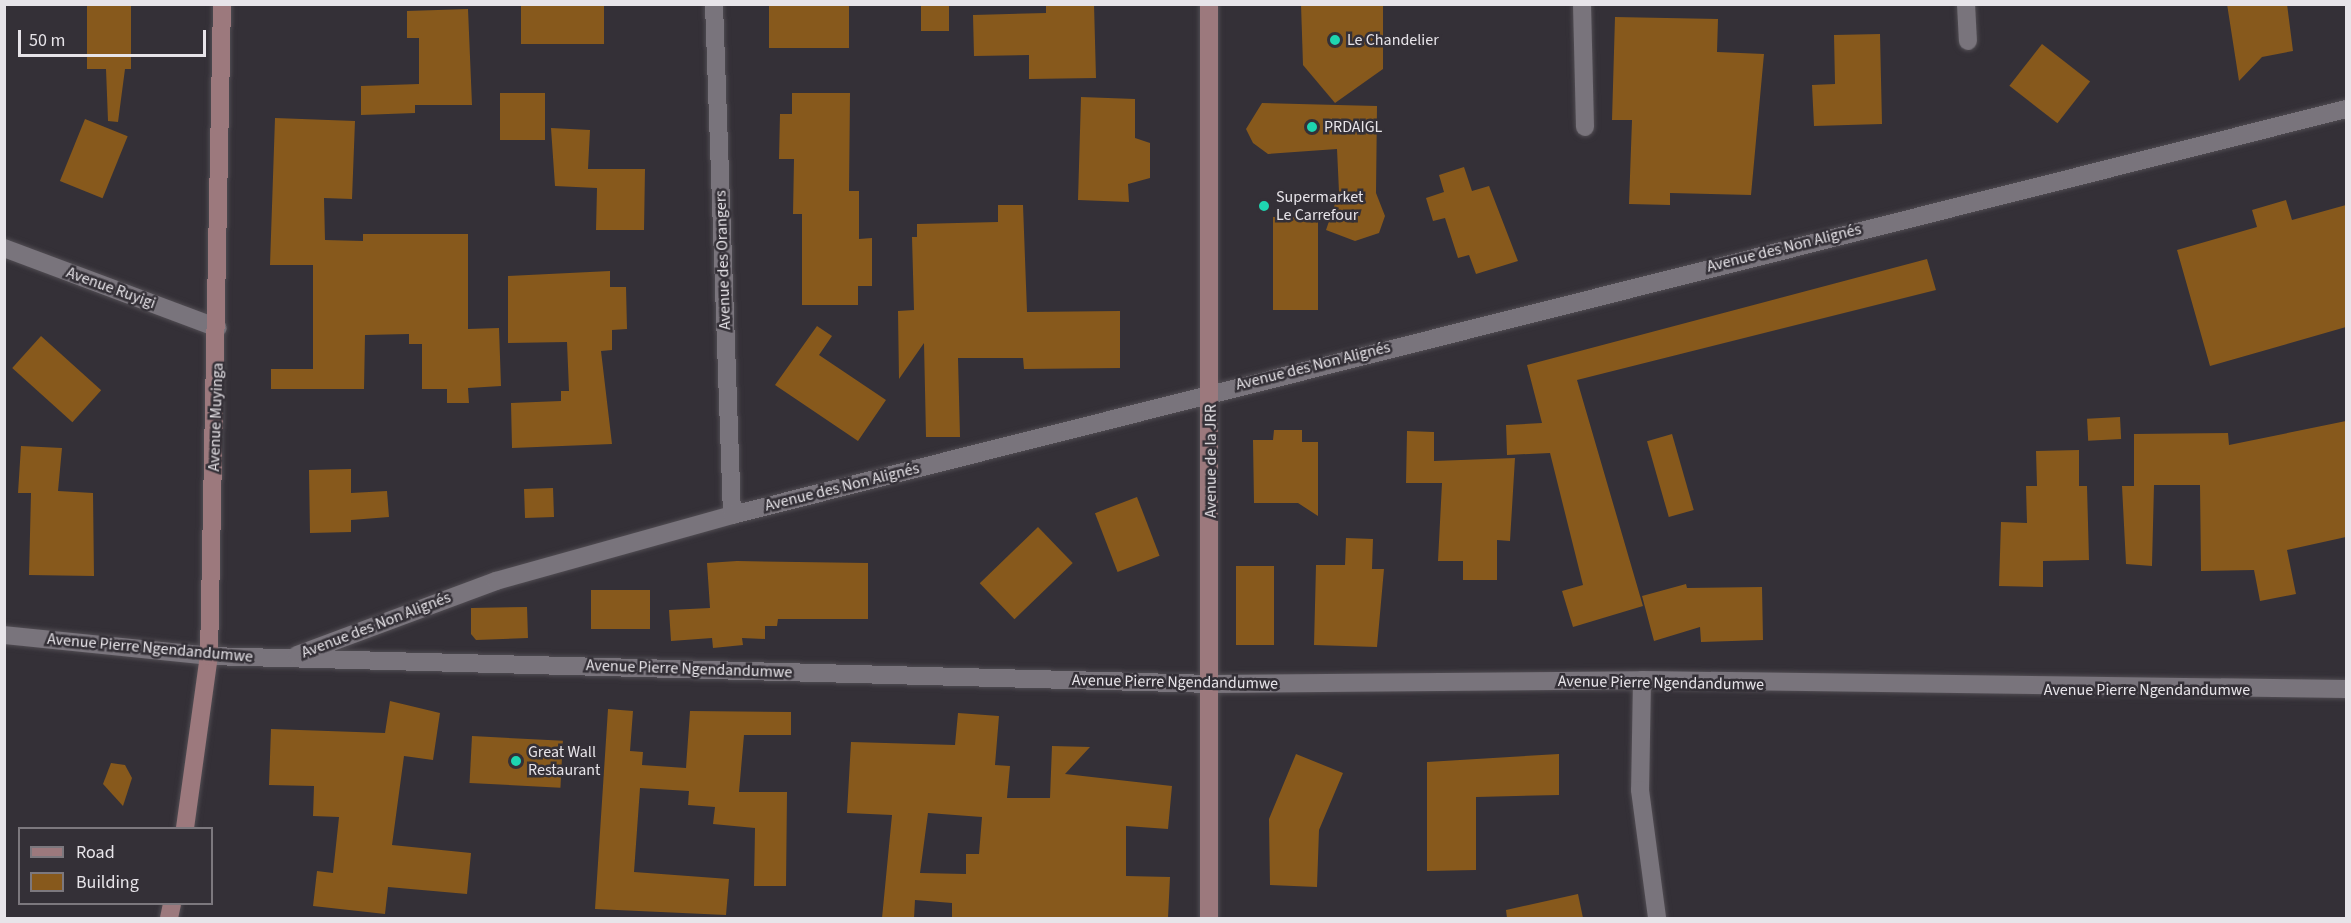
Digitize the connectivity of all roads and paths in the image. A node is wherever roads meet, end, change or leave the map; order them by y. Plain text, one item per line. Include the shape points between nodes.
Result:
1 (222, 4) edge
2 (714, 4) edge
3 (1209, 4) edge
4 (1582, 4) edge
5 (1966, 4) edge
6 (1968, 41) dead end
7 (2346, 109) edge
8 (1585, 128) dead end
9 (4, 248) edge
10 (218, 328) junction
11 (1212, 391) junction
12 (732, 515) junction
13 (4, 634) edge
14 (209, 656) junction
15 (289, 658) junction
16 (1642, 680) junction
17 (1210, 684) junction
18 (2346, 689) edge
19 (185, 827) edge
20 (1209, 918) edge
21 (1657, 918) edge

1 - 10 street, Avenue Muyinga
2 - 12 street, Avenue des Orangers
3 - 11 street, Avenue de la JRR
4 - 8 street
5 - 6 street
7 - 11 street, Avenue des Non Alignés
9 - 10 street, Avenue Ruyigi
10 - 14 street, Avenue Muyinga
11 - 12 street, Avenue des Non Alignés
11 - 17 street, Avenue de la JRR
12 - 15 street, Avenue des Non Alignés via 496,581
13 - 14 street, Avenue Pierre Ngendandumwe
14 - 15 street, Avenue Pierre Ngendandumwe
14 - 19 street, Avenue Muyinga
15 - 17 street, Avenue Pierre Ngendandumwe
16 - 17 street, Avenue Pierre Ngendandumwe
16 - 18 street, Avenue Pierre Ngendandumwe via 1959,689
16 - 21 street via 1641,790
17 - 20 street, Avenue de la JRR

